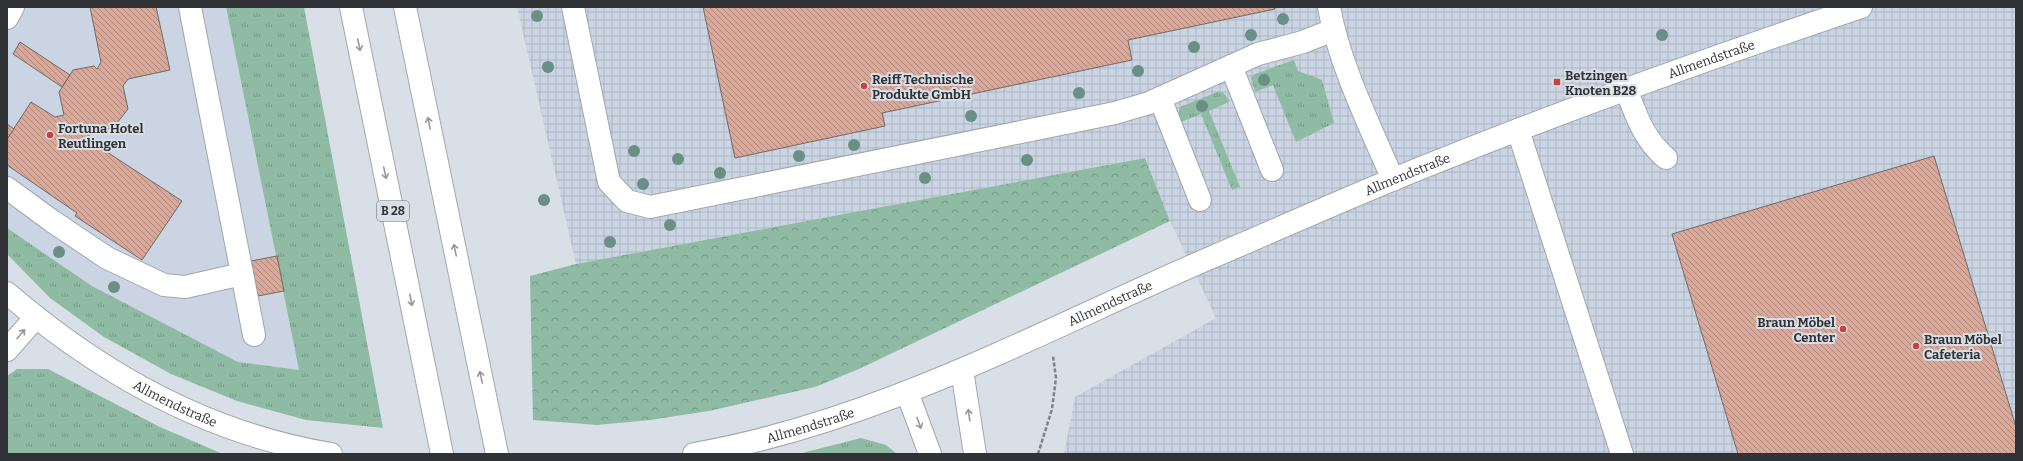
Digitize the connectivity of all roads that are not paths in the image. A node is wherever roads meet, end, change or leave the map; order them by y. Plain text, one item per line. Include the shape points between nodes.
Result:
1 (13, 7) edge
2 (190, 7) edge
3 (351, 7) edge
4 (405, 7) edge
5 (573, 7) edge
6 (1329, 7) edge
7 (1861, 7) edge
8 (7, 18) edge
9 (1333, 30) junction
10 (1231, 66) junction
11 (1626, 89) junction
12 (1160, 98) junction
13 (1518, 130) junction
14 (1666, 158) dead end
15 (1272, 170) dead end
16 (1393, 180) junction
17 (7, 188) edge
18 (1200, 200) dead end
19 (242, 274) junction
20 (7, 293) edge
21 (36, 317) junction
22 (254, 335) dead end
23 (7, 350) edge
24 (962, 370) junction
25 (908, 392) junction
26 (331, 454) edge
27 (442, 454) edge
28 (497, 454) edge
29 (694, 454) edge
30 (930, 454) edge
31 (975, 454) edge
32 (1622, 454) edge

1 - 8 main road
2 - 19 main road
3 -> 27 main road, B 28
28 -> 4 main road
5 - 12 main road via 609,182 627,201 650,207 1115,113
6 - 9 main road
7 - 11 main road, Allmendstraße
9 - 10 main road via 1303,42 1258,54
9 - 16 main road
10 - 12 main road
10 - 15 main road
11 - 13 main road, Allmendstraße
11 - 14 main road via 1649,141
12 - 18 main road
13 - 16 main road, Allmendstraße
13 - 32 main road
16 - 24 main road, Allmendstraße via 1181,271
17 - 19 main road via 108,258 164,284 185,287
19 - 22 main road
20 - 21 main road, Allmendstraße
23 -> 21 main road
21 - 26 main road, Allmendstraße via 105,367 172,404 238,431
24 - 25 main road, Allmendstraße
31 -> 24 main road
25 - 29 main road, Allmendstraße via 773,437
25 -> 30 main road

